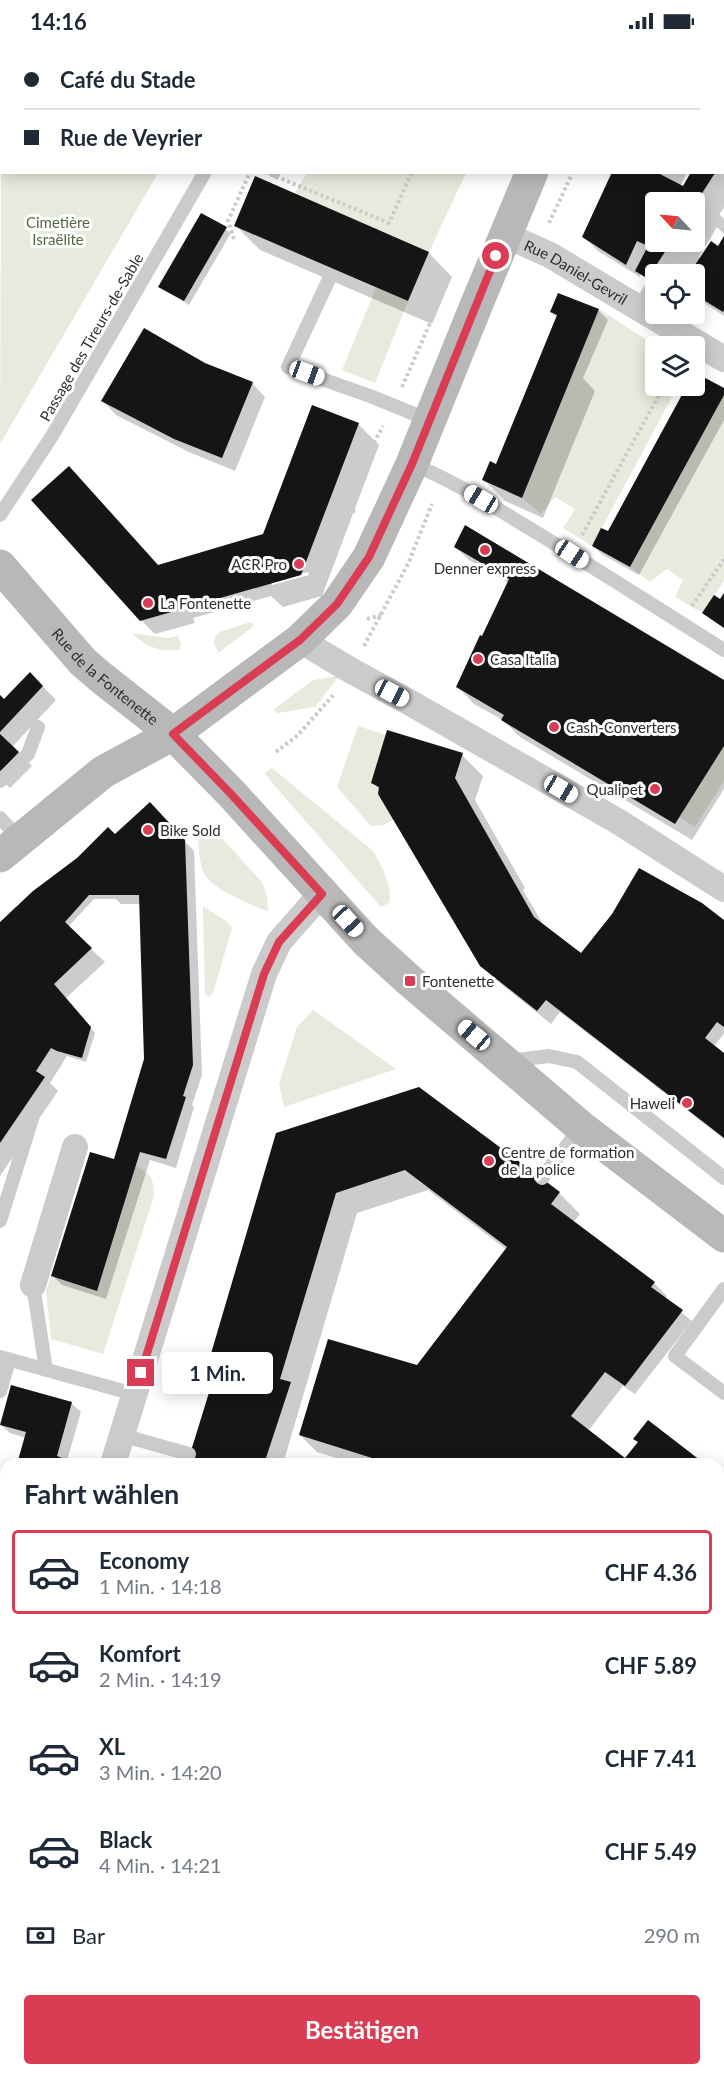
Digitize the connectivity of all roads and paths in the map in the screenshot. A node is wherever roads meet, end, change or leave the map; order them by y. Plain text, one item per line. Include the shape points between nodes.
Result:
1 (204, 174) edge
2 (249, 174) edge
3 (270, 174) edge
4 (411, 174) edge
5 (531, 174) edge
6 (572, 174) edge
7 (724, 183) edge
8 (705, 213) edge
9 (549, 223) dead end
10 (505, 235) junction
11 (234, 239) dead end
12 (330, 277) dead end
13 (442, 297) dead end
14 (645, 299) edge
15 (679, 324) edge
16 (724, 359) edge
17 (659, 396) edge
18 (394, 406) junction
19 (429, 420) junction
20 (412, 464) junction
21 (347, 493) dead end
22 (0, 515) edge
23 (572, 554) junction
24 (724, 560) edge
25 (0, 566) edge
26 (691, 606) dead end
27 (300, 640) junction
28 (724, 650) edge
29 (331, 699) dead end
30 (38, 727) dead end
31 (173, 734) junction
32 (276, 752) dead end
33 (0, 781) edge
34 (7, 838) edge
35 (724, 889) edge
36 (322, 894) junction
37 (470, 975) dead end
38 (466, 979) dead end
39 (506, 1062) junction
40 (38, 1100) dead end
41 (581, 1127) junction
42 (75, 1147) dead end
43 (542, 1178) dead end
44 (724, 1178) edge
45 (0, 1221) edge
46 (724, 1236) edge
47 (33, 1285) joint
48 (724, 1289) edge
49 (5, 1359) edge
50 (46, 1370) junction
51 (0, 1391) edge
52 (134, 1394) junction
53 (724, 1394) edge
54 (121, 1435) junction
55 (189, 1454) dead end
56 (115, 1458) edge

1 - 22 lane, Passage des Tireurs-de-Sable via 52,436
2 - 11 path via 228,221
3 - 4 path via 389,223
5 - 10 main road
6 - 9 path
7 - 8 street
10 - 14 street, Rue Daniel-Gevril
10 - 19 main road
12 - 18 lane via 288,367
13 - 18 path
15 - 16 street, Rue Daniel-Gevril
17 - 23 path
18 - 19 lane
18 - 21 path
19 - 20 main road
20 - 23 lane via 452,481
20 - 27 main road via 369,557 337,604
23 - 28 lane
24 - 26 path
25 - 31 main road, Rue de la Fontenette via 83,662
27 - 31 main road
27 - 35 street via 619,822
29 - 32 path via 298,735
30 - 33 lane via 28,754
31 - 34 main road via 103,772
31 - 36 main road, Rue de la Fontenette
36 - 39 main road, Rue de la Fontenette via 392,965
36 - 52 street via 279,942 264,974
37 - 38 path
39 - 41 main road, Rue de la Fontenette
39 - 44 lane via 549,1056 577,1062
40 - 45 lane
41 - 43 lane
41 - 46 main road, Rue de la Fontenette
42 - 47 street
47 - 50 lane
48 - 53 lane via 675,1356
49 - 50 lane
49 - 51 lane
50 - 52 lane
52 - 54 street
54 - 55 lane
54 - 56 street

